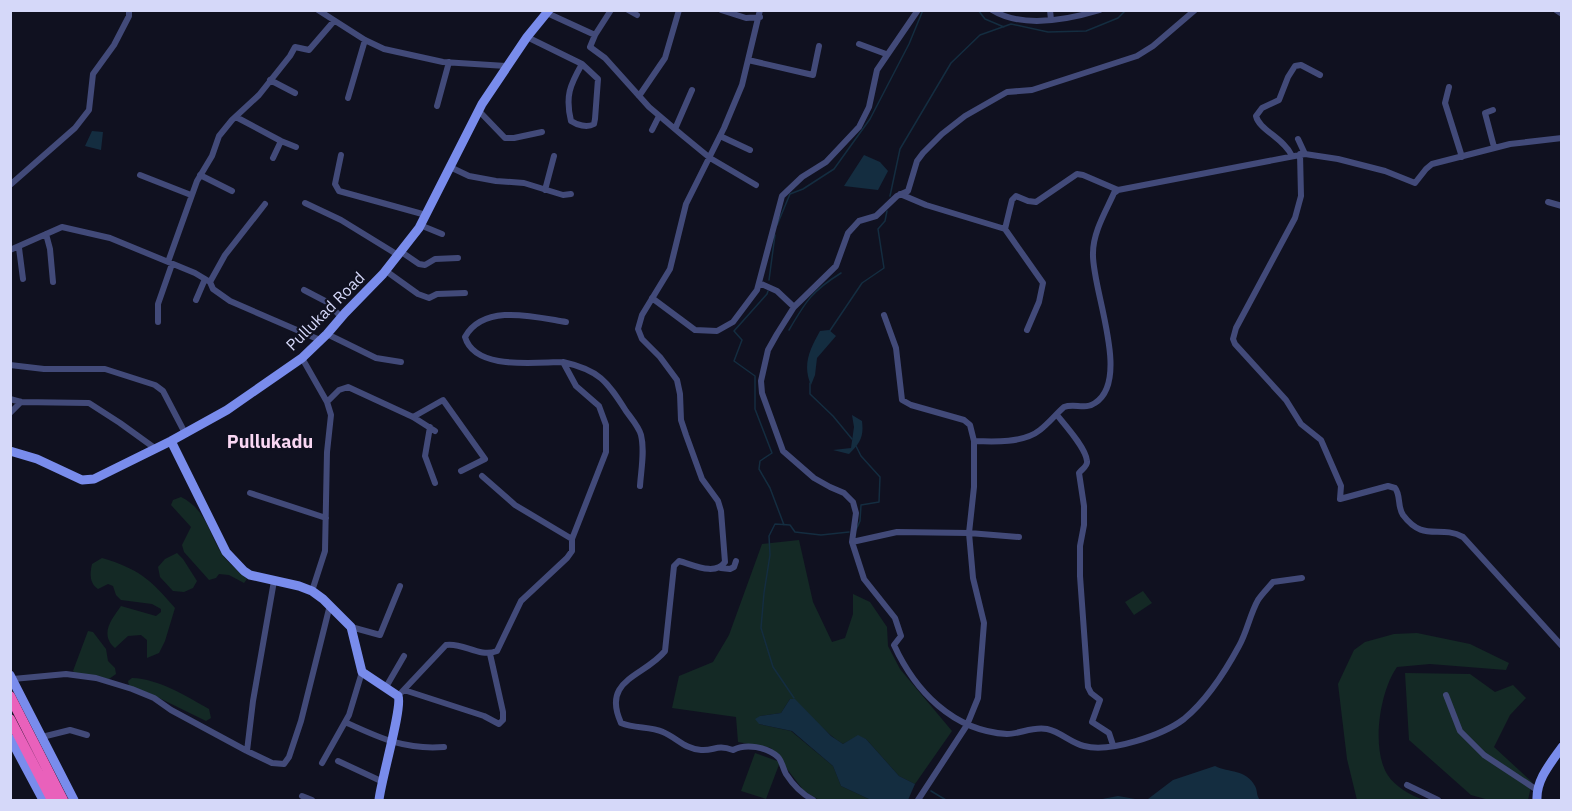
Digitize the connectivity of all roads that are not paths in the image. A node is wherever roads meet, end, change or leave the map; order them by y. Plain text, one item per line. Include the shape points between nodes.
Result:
1 (129, 10) edge
2 (318, 10) edge
3 (611, 10) edge
4 (628, 10) edge
5 (679, 10) edge
6 (721, 10) edge
7 (918, 10) edge
8 (992, 10) edge
9 (1050, 10) edge
10 (1100, 10) edge
11 (1195, 10) edge
12 (1556, 10) edge
13 (548, 12) edge
14 (760, 14) edge
15 (1562, 14) edge
16 (637, 15) dead end
17 (1051, 20) junction
18 (334, 21) junction
19 (595, 35) junction
20 (527, 37) junction
21 (364, 40) junction
22 (860, 44) dead end
23 (819, 46) dead end
24 (886, 54) junction
25 (748, 60) junction
26 (449, 62) junction
27 (582, 64) junction
28 (506, 66) junction
29 (1320, 75) dead end
30 (270, 80) junction
31 (1449, 87) dead end
32 (692, 90) dead end
33 (295, 93) dead end
34 (639, 96) junction
35 (348, 98) dead end
36 (437, 106) dead end
37 (1493, 110) dead end
38 (478, 111) junction
39 (659, 116) junction
40 (236, 117) junction
41 (675, 129) junction
42 (651, 130) dead end
43 (542, 132) dead end
44 (720, 136) junction
45 (1298, 138) dead end
46 (1562, 138) edge
47 (280, 141) junction
48 (296, 147) dead end
49 (1494, 147) junction
50 (750, 150) dead end
51 (1303, 154) junction
52 (340, 155) dead end
53 (554, 156) dead end
54 (1292, 156) junction
55 (1462, 157) junction
56 (273, 158) dead end
57 (710, 158) junction
58 (450, 167) junction
59 (140, 175) dead end
60 (200, 176) junction
61 (10, 185) edge
62 (756, 185) dead end
63 (545, 190) junction
64 (1118, 190) junction
65 (232, 192) dead end
66 (571, 194) dead end
67 (899, 194) junction
68 (191, 195) junction
69 (1548, 202) dead end
70 (304, 203) dead end
71 (265, 204) dead end
72 (1562, 206) edge
73 (426, 215) junction
74 (420, 225) junction
75 (1005, 229) junction
76 (46, 234) junction
77 (442, 234) dead end
78 (19, 248) junction
79 (10, 250) edge
80 (399, 253) junction
81 (458, 258) dead end
82 (170, 263) junction
83 (386, 271) junction
84 (23, 279) dead end
85 (207, 281) junction
86 (53, 282) dead end
87 (759, 284) junction
88 (304, 290) dead end
89 (465, 293) dead end
90 (652, 298) junction
91 (196, 300) dead end
92 (794, 308) junction
93 (884, 315) dead end
94 (341, 317) junction
95 (158, 322) dead end
96 (566, 322) dead end
97 (1027, 330) dead end
98 (324, 337) junction
99 (302, 358) junction
100 (401, 362) dead end
101 (563, 362) junction
102 (10, 365) edge
103 (10, 399) edge
104 (21, 402) junction
105 (327, 402) junction
106 (10, 412) edge
107 (1057, 415) junction
108 (413, 417) junction
109 (185, 433) junction
110 (171, 441) junction
111 (974, 441) junction
112 (156, 449) junction
113 (10, 451) edge
114 (461, 471) dead end
115 (482, 476) dead end
116 (435, 483) dead end
117 (640, 486) dead end
118 (250, 493) dead end
119 (326, 518) junction
120 (969, 533) junction
121 (1019, 537) dead end
122 (572, 539) junction
123 (852, 542) junction
124 (736, 561) dead end
125 (721, 568) junction
126 (1302, 578) dead end
127 (274, 581) junction
128 (400, 586) dead end
129 (312, 591) junction
130 (330, 605) junction
131 (351, 627) junction
132 (1562, 646) edge
133 (490, 654) junction
134 (404, 656) dead end
135 (362, 672) junction
136 (12, 677) edge
137 (386, 687) junction
138 (401, 693) junction
139 (1446, 695) dead end
140 (10, 696) edge
141 (10, 719) edge
142 (345, 722) junction
143 (967, 725) junction
144 (87, 735) dead end
145 (42, 737) junction
146 (10, 738) edge
147 (390, 743) junction
148 (1113, 746) junction
149 (444, 747) dead end
150 (1562, 747) edge
151 (247, 751) junction
152 (338, 762) dead end
153 (322, 763) dead end
154 (381, 782) junction
155 (1407, 785) dead end
156 (1537, 790) junction
157 (302, 796) dead end
158 (43, 801) edge
159 (52, 801) edge
160 (63, 801) edge
161 (74, 801) edge
162 (312, 801) edge
163 (379, 801) edge
164 (813, 801) edge
165 (918, 801) edge
166 (1438, 801) edge
167 (1537, 801) edge

1 - 61 street via 114,45 93,74 89,110 75,128
2 - 18 street
3 - 19 street
4 - 16 street
5 - 34 street via 664,58
6 - 14 street via 746,18
7 - 24 street
8 - 17 street via 1029,22
9 - 17 street
10 - 17 street
11 - 67 street via 1137,56 1032,90 1007,92 966,116 923,153 908,191
12 - 15 street
13 - 19 street
13 - 20 street, Pullukad Road
14 - 25 street
18 - 21 street
18 - 30 street via 309,50 293,49
19 - 34 street via 590,47
20 - 27 street
20 - 28 street, Pullukad Road
21 - 26 street via 384,49
21 - 35 street
22 - 24 street
23 - 25 street via 813,75
24 - 87 street via 859,127 826,162 782,196
25 - 44 street
26 - 28 street
26 - 36 street
27 - 27 street via 598,79 595,119 590,126 571,121 569,110 570,84
28 - 38 street, Pullukad Road
29 - 54 street via 1295,66 1280,100 1262,108 1256,116 1258,123 1285,143
30 - 33 street
30 - 40 street
31 - 55 street via 1445,103
32 - 41 street
34 - 39 street
37 - 49 street via 1485,113
38 - 43 street via 505,138
38 - 58 street, Pullukad Road
39 - 41 street
39 - 42 street
40 - 47 street
40 - 60 street via 219,136
41 - 57 street
44 - 50 street
44 - 57 street
45 - 51 street
46 - 49 street
47 - 48 street
47 - 56 street
49 - 55 street
51 - 54 street
51 - 55 street via 1386,171 1415,183 1432,165
51 - 132 street via 1301,196 1295,218 1236,328 1234,344 1286,400 1301,424 1321,440 1341,486 1340,500 1388,486 1395,488 1400,508 1410,523 1423,532 1449,531 1463,537
52 - 73 street via 335,184 339,191
53 - 63 street
54 - 64 street
57 - 62 street
57 - 90 street via 686,204 670,269
58 - 63 street via 469,176 524,183
58 - 73 street, Pullukad Road
59 - 68 street
60 - 65 street
60 - 68 street
63 - 66 street
64 - 75 street via 1077,174 1036,202 1014,197
64 - 107 street via 1100,225 1093,253 1109,347 1108,382 1103,396 1093,405 1069,405
67 - 75 street
67 - 92 street via 876,216 855,224 845,238 836,266
68 - 82 street
69 - 72 street
70 - 80 street
71 - 85 street
73 - 74 street, Pullukad Road
74 - 77 street
74 - 80 street, Pullukad Road
75 - 97 street via 1043,283
76 - 78 street
76 - 82 street via 62,227 72,228 110,238
76 - 86 street
78 - 79 street
78 - 84 street
80 - 81 street via 425,265 435,259
80 - 83 street, Pullukad Road
82 - 85 street
82 - 95 street via 158,304
83 - 89 street via 429,298
83 - 94 street, Pullukad Road
85 - 91 street
85 - 98 street via 230,302
87 - 90 street via 733,322 717,331 695,330
87 - 92 street via 777,291
88 - 94 street via 327,303
90 - 125 street via 642,315 639,334 677,380 686,435 702,479 721,511 725,561
92 - 123 street via 768,350 762,393 783,451 813,478 850,497 856,513
93 - 111 street via 896,348 902,400 968,422
94 - 98 street, Pullukad Road
96 - 101 street via 503,315 482,320 465,337 473,350 494,362
98 - 99 street, Pullukad Road
98 - 100 street via 376,358
99 - 105 street
99 - 109 street, Pullukad Road via 227,410
101 - 117 street via 585,366 599,376 641,433
101 - 122 street via 576,386 599,406 606,425 606,452
102 - 109 street via 105,369 155,385 163,391
103 - 104 street
104 - 106 street
104 - 112 street via 88,403
105 - 108 street via 348,387
105 - 119 street via 331,415
107 - 111 street via 1038,432 1024,438
107 - 148 street via 1087,461 1079,473 1084,506 1080,551 1084,644 1088,687 1100,700 1092,722 1110,734
108 - 114 street via 443,400 485,459
108 - 116 street via 432,429 425,456
109 - 110 street, Pullukad Road
110 - 112 street, Pullukad Road
110 - 127 street via 226,552 244,571
111 - 120 street via 975,487
112 - 113 street, Pullukad Road via 87,481
115 - 122 street via 515,505
118 - 119 street
119 - 129 street via 326,551
120 - 121 street
120 - 123 street via 897,532
120 - 143 street via 973,578 984,623 978,698
122 - 133 street via 572,551 521,601 497,651
123 - 143 street via 864,579 896,618 901,636 894,645 906,668 934,705
124 - 125 street via 730,569
125 - 164 street via 679,561 674,566 665,651 625,681 617,692 615,711 621,723 664,732 686,747 761,748 778,758 802,794
126 - 148 street via 1273,582 1258,600 1221,675 1202,702 1182,720 1140,740
127 - 129 street
127 - 151 street
128 - 131 street via 380,634
129 - 130 street
130 - 131 street
130 - 151 street via 289,757 284,765
131 - 135 street
133 - 138 street via 446,645
133 - 138 street via 503,712 499,724 484,716
134 - 137 street
135 - 137 street
135 - 142 street
136 - 145 street
136 - 151 street via 66,674 132,688
137 - 138 street
138 - 147 street
139 - 156 street via 1460,731 1484,755
140 - 160 highway
141 - 159 highway
142 - 147 street
142 - 153 street
143 - 148 street via 1006,734 1043,728 1086,747
143 - 165 street
144 - 145 street via 70,730
145 - 161 street
146 - 158 street
147 - 149 street
147 - 154 street
150 - 156 street
152 - 154 street
154 - 163 street
155 - 166 street
156 - 167 street
157 - 162 street

